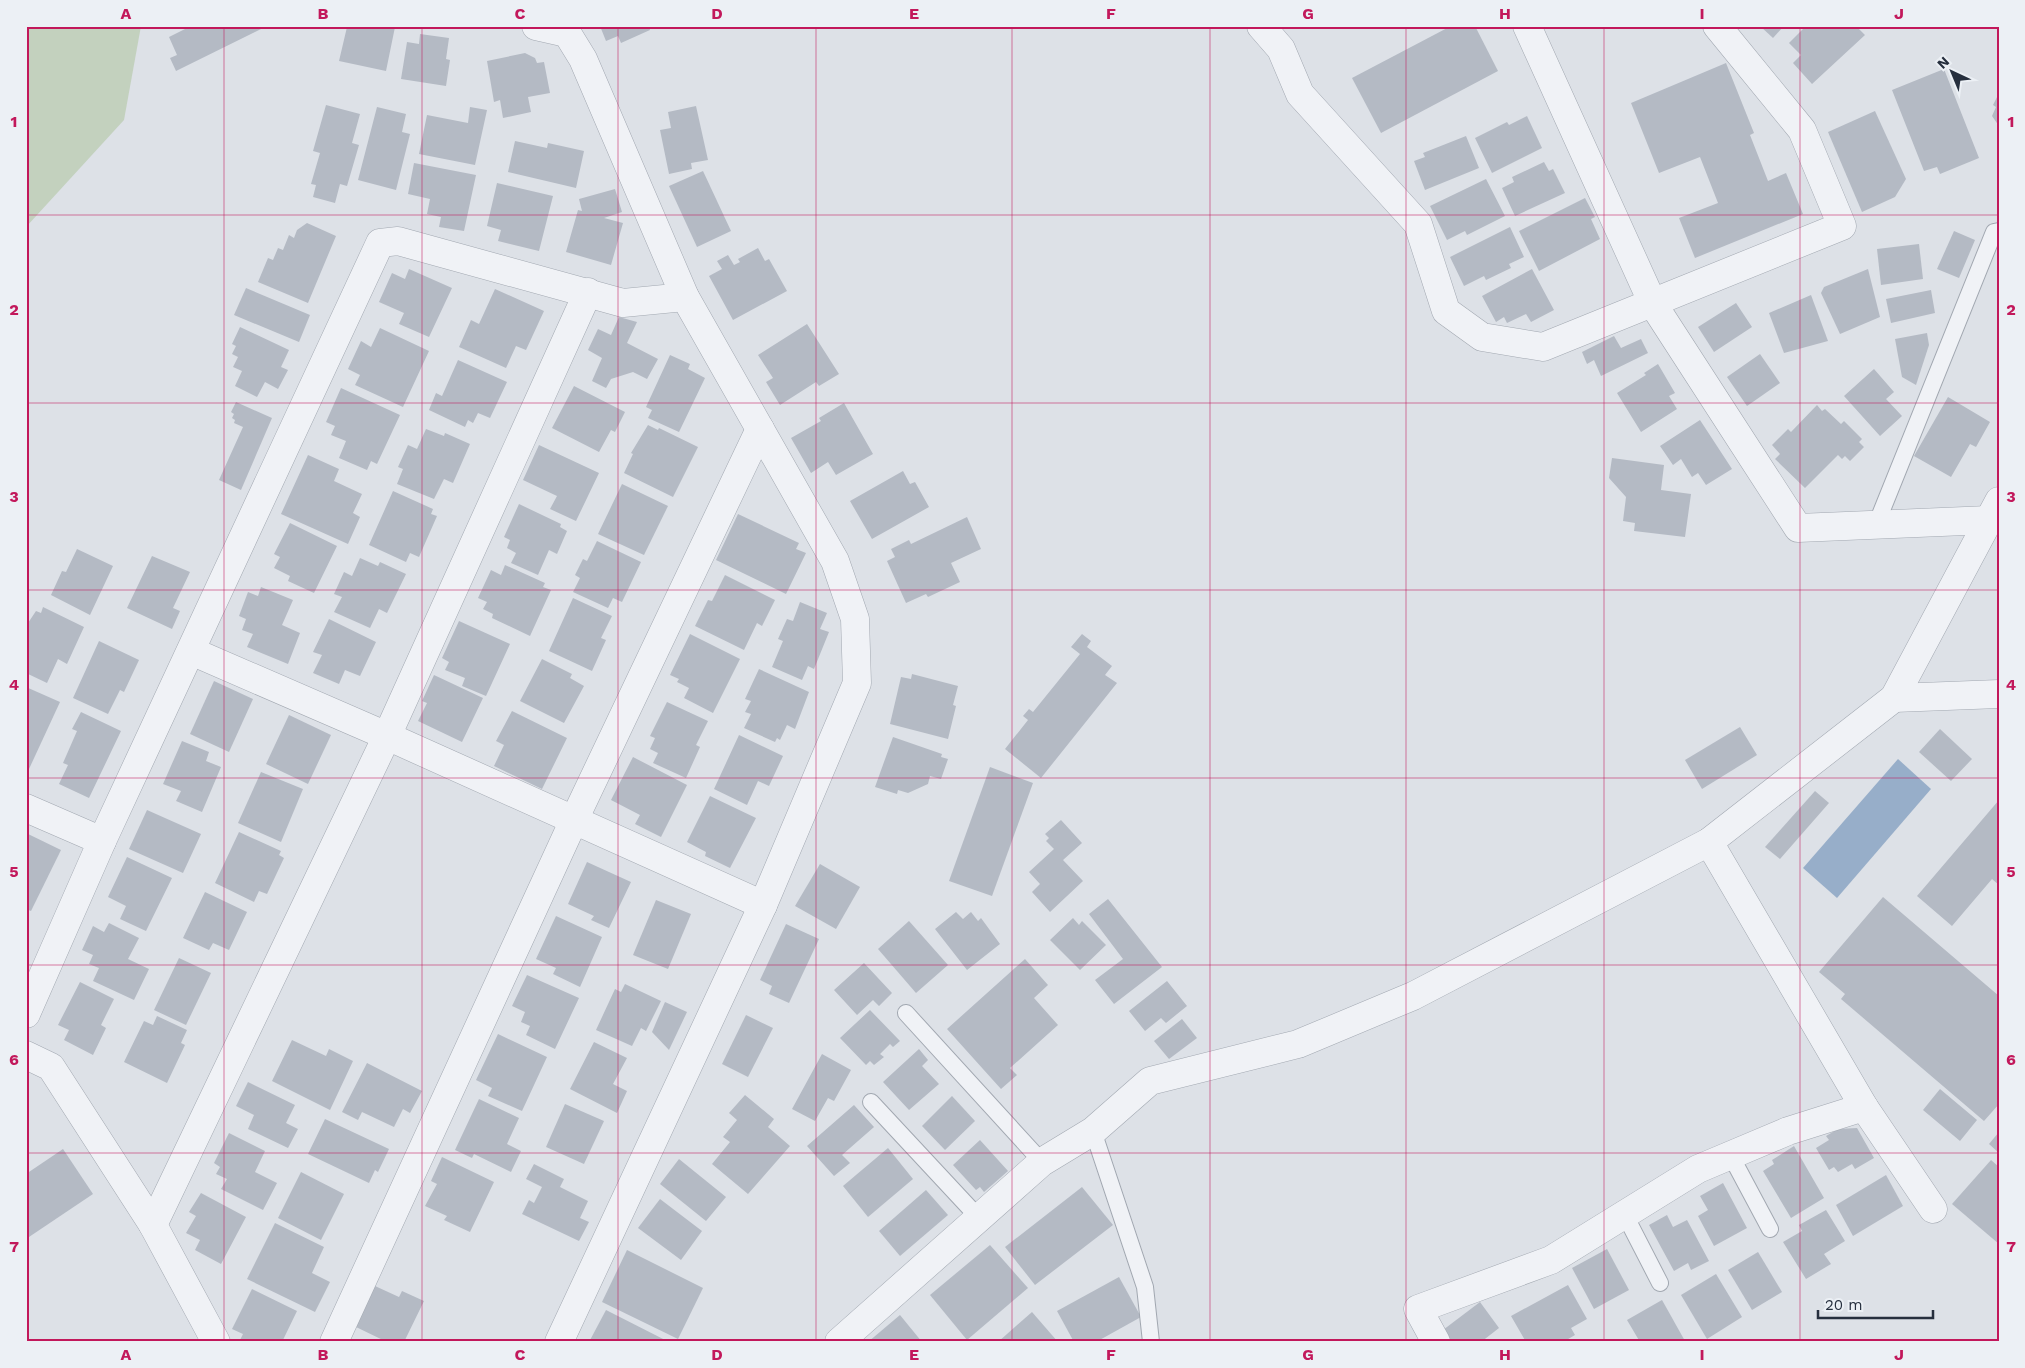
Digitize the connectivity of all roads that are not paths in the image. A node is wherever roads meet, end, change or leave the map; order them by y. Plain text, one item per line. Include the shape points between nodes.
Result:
1 (536, 26) edge
2 (1261, 26) edge
3 (1527, 26) edge
4 (1717, 26) edge
5 (1999, 231) edge
6 (588, 292) junction
7 (685, 297) junction
8 (1653, 304) junction
9 (760, 429) junction
10 (1994, 511) edge
11 (1876, 525) junction
12 (192, 651) junction
13 (1999, 694) edge
14 (1894, 698) junction
15 (387, 736) junction
16 (26, 808) edge
17 (574, 820) junction
18 (102, 841) junction
19 (1709, 842) junction
20 (763, 905) junction
21 (906, 1013) dead end
22 (26, 1014) edge
23 (26, 1055) edge
24 (871, 1102) dead end
25 (1864, 1107) junction
26 (1093, 1130) junction
27 (1732, 1156) junction
28 (1042, 1162) junction
29 (1933, 1210) dead end
30 (1625, 1215) junction
31 (979, 1218) junction
32 (153, 1225) junction
33 (1770, 1228) dead end
34 (1660, 1284) dead end
35 (216, 1342) edge
36 (334, 1342) edge
37 (559, 1342) edge
38 (839, 1342) edge
39 (1151, 1342) edge
40 (1436, 1342) edge

1 - 7 street via 567,33 583,59
2 - 8 street via 1281,49 1300,94 1418,224 1446,311 1482,337 1543,348
3 - 8 street
4 - 8 street via 1802,130 1842,226
5 - 11 lane via 1994,232
6 - 7 street via 623,303
6 - 12 street via 398,241 380,243
6 - 15 street
7 - 9 street
8 - 11 street via 1798,528
9 - 17 street
9 - 20 street via 835,561 855,619 857,683
10 - 11 street
10 - 14 street
12 - 15 street
12 - 18 street
13 - 14 street
14 - 19 street
15 - 17 street
15 - 32 street
16 - 18 street
17 - 20 street
17 - 36 street
18 - 22 street
19 - 25 street
19 - 26 street via 1413,996 1298,1044 1150,1081
20 - 37 street
21 - 28 lane
23 - 32 street via 51,1067
24 - 31 lane
25 - 27 street via 1788,1131
25 - 29 street
26 - 28 street
26 - 39 lane via 1145,1287
27 - 30 street via 1698,1169
27 - 33 lane
28 - 31 street
30 - 34 lane
30 - 40 street via 1551,1260 1418,1308
31 - 38 street
32 - 35 street

